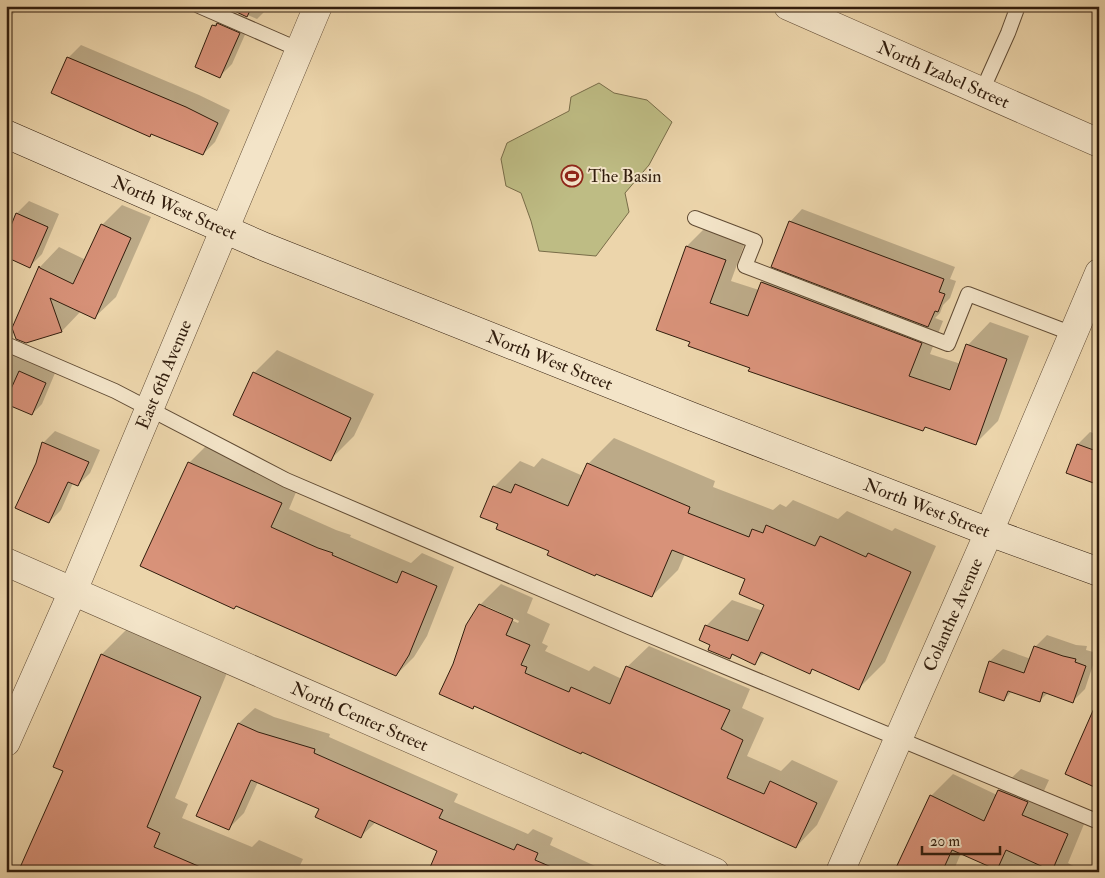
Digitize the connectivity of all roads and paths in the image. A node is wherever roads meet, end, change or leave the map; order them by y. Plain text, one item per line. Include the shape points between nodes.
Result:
1 (199, 6) edge
2 (318, 6) edge
3 (788, 6) edge
4 (1018, 6) edge
5 (300, 50) junction
6 (982, 91) junction
7 (6, 134) edge
8 (1099, 143) edge
9 (695, 218) dead end
10 (224, 231) junction
11 (1099, 273) edge
12 (1073, 334) junction
13 (6, 344) edge
14 (148, 410) junction
15 (989, 532) junction
16 (6, 562) edge
17 (1099, 572) edge
18 (73, 591) junction
19 (898, 739) junction
20 (6, 742) edge
21 (1099, 822) edge
22 (715, 872) edge
23 (840, 872) edge

1 - 5 lane
2 - 5 street, East 6th Avenue
3 - 6 street, North Izabel Street
4 - 6 lane
5 - 10 street, East 6th Avenue
6 - 8 street, North Izabel Street
7 - 10 street, North West Street
9 - 12 lane via 755,241 745,266 948,344 968,294
10 - 14 street, East 6th Avenue
10 - 15 street, North West Street
11 - 12 street, Colanthe Avenue
12 - 15 street, Colanthe Avenue
13 - 14 lane via 115,391
14 - 18 street, East 6th Avenue
14 - 19 lane via 286,480 629,628
15 - 17 street, North West Street
15 - 19 street, Colanthe Avenue
16 - 18 street, North Center Street
18 - 20 street, East 6th Avenue
18 - 22 street, North Center Street
19 - 21 lane
19 - 23 street, Colanthe Avenue

